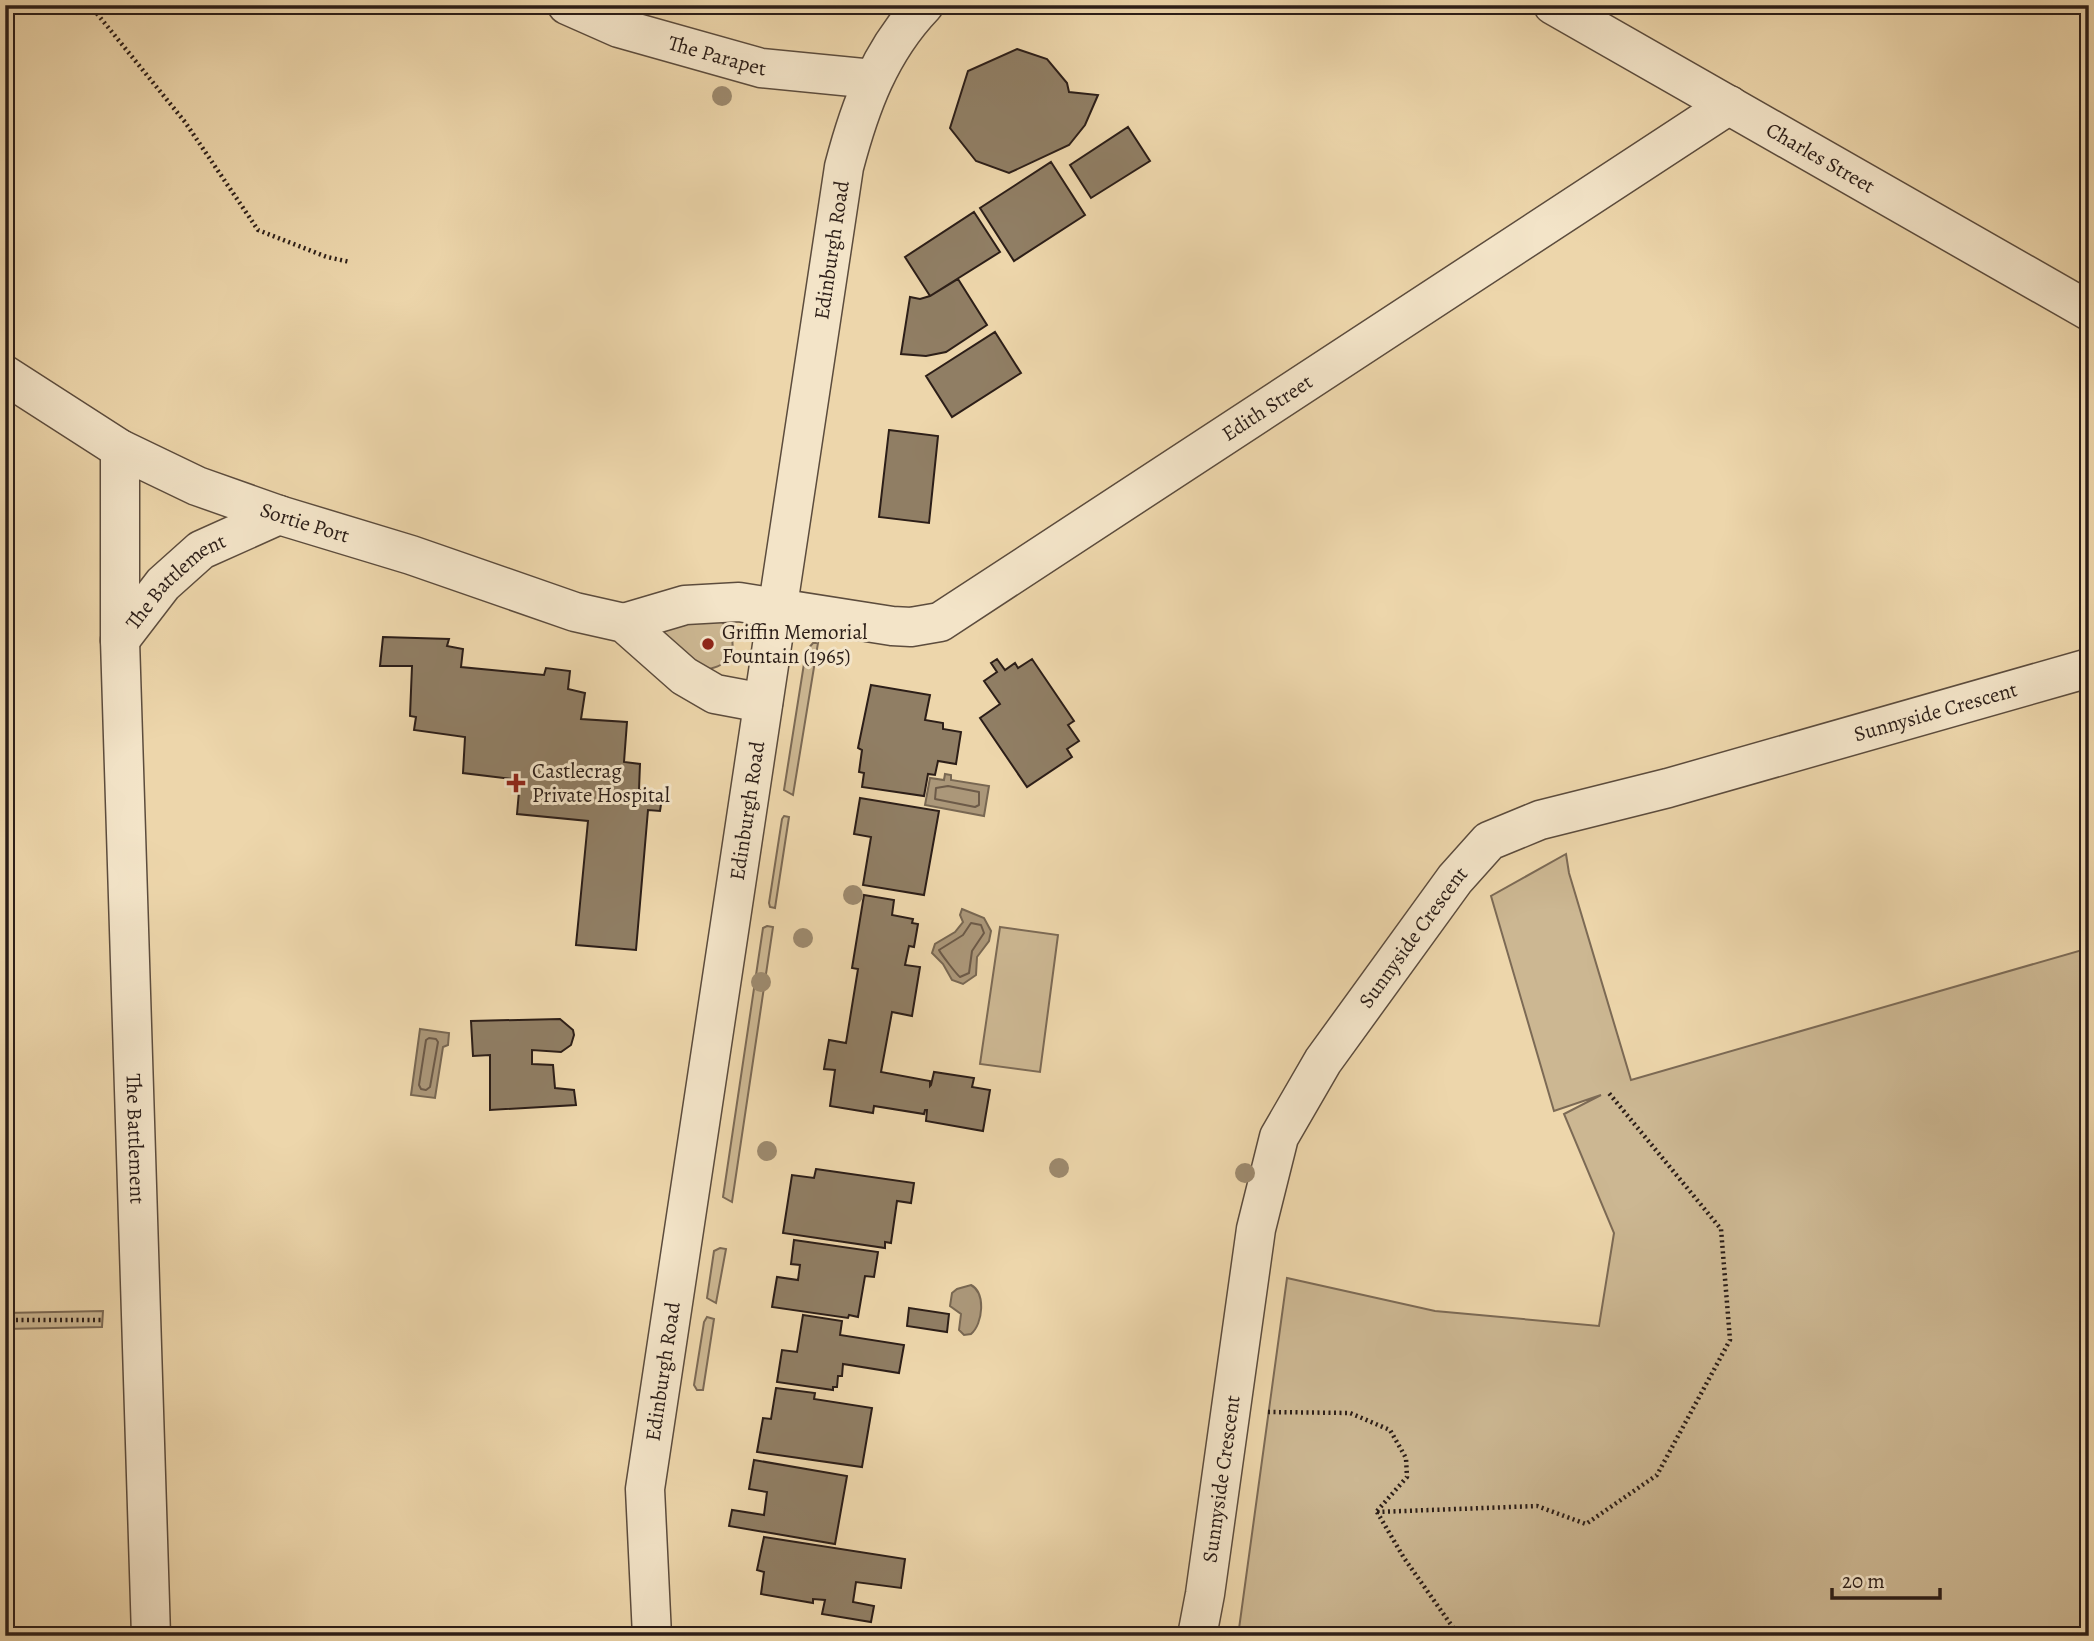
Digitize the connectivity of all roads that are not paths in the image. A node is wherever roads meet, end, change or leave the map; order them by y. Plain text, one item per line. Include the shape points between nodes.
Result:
1 (567, 5) edge
2 (924, 5) edge
3 (1553, 5) edge
4 (873, 79) junction
5 (1730, 104) junction
6 (2089, 311) edge
7 (5, 375) edge
8 (120, 449) junction
9 (279, 515) junction
10 (779, 608) junction
11 (624, 623) junction
12 (120, 640) junction
13 (2089, 668) edge
14 (763, 703) junction
15 (151, 1636) edge
16 (652, 1636) edge
17 (1197, 1636) edge

1 - 4 street, The Parapet via 619,28 761,68
2 - 4 street, Edinburgh Road via 902,29
3 - 5 street, Charles Street
4 - 10 street, Edinburgh Road via 844,167
5 - 6 street, Charles Street
5 - 10 street, Edith Street via 940,622 892,626
7 - 8 street, Sortie Port
8 - 9 street, Sortie Port via 197,486
8 - 12 street, The Battlement
9 - 11 street, Sortie Port via 575,612
9 - 12 street, The Battlement via 201,550 163,584
10 - 11 street, Sortie Port via 739,603 685,605
10 - 14 street, Edinburgh Road
11 - 14 street, Sortie Port via 704,688
12 - 15 street, The Battlement
13 - 17 street, Sunnyside Crescent via 1540,820 1489,841 1455,879 1323,1061 1279,1138 1256,1229
14 - 16 street, Edinburgh Road via 645,1489

